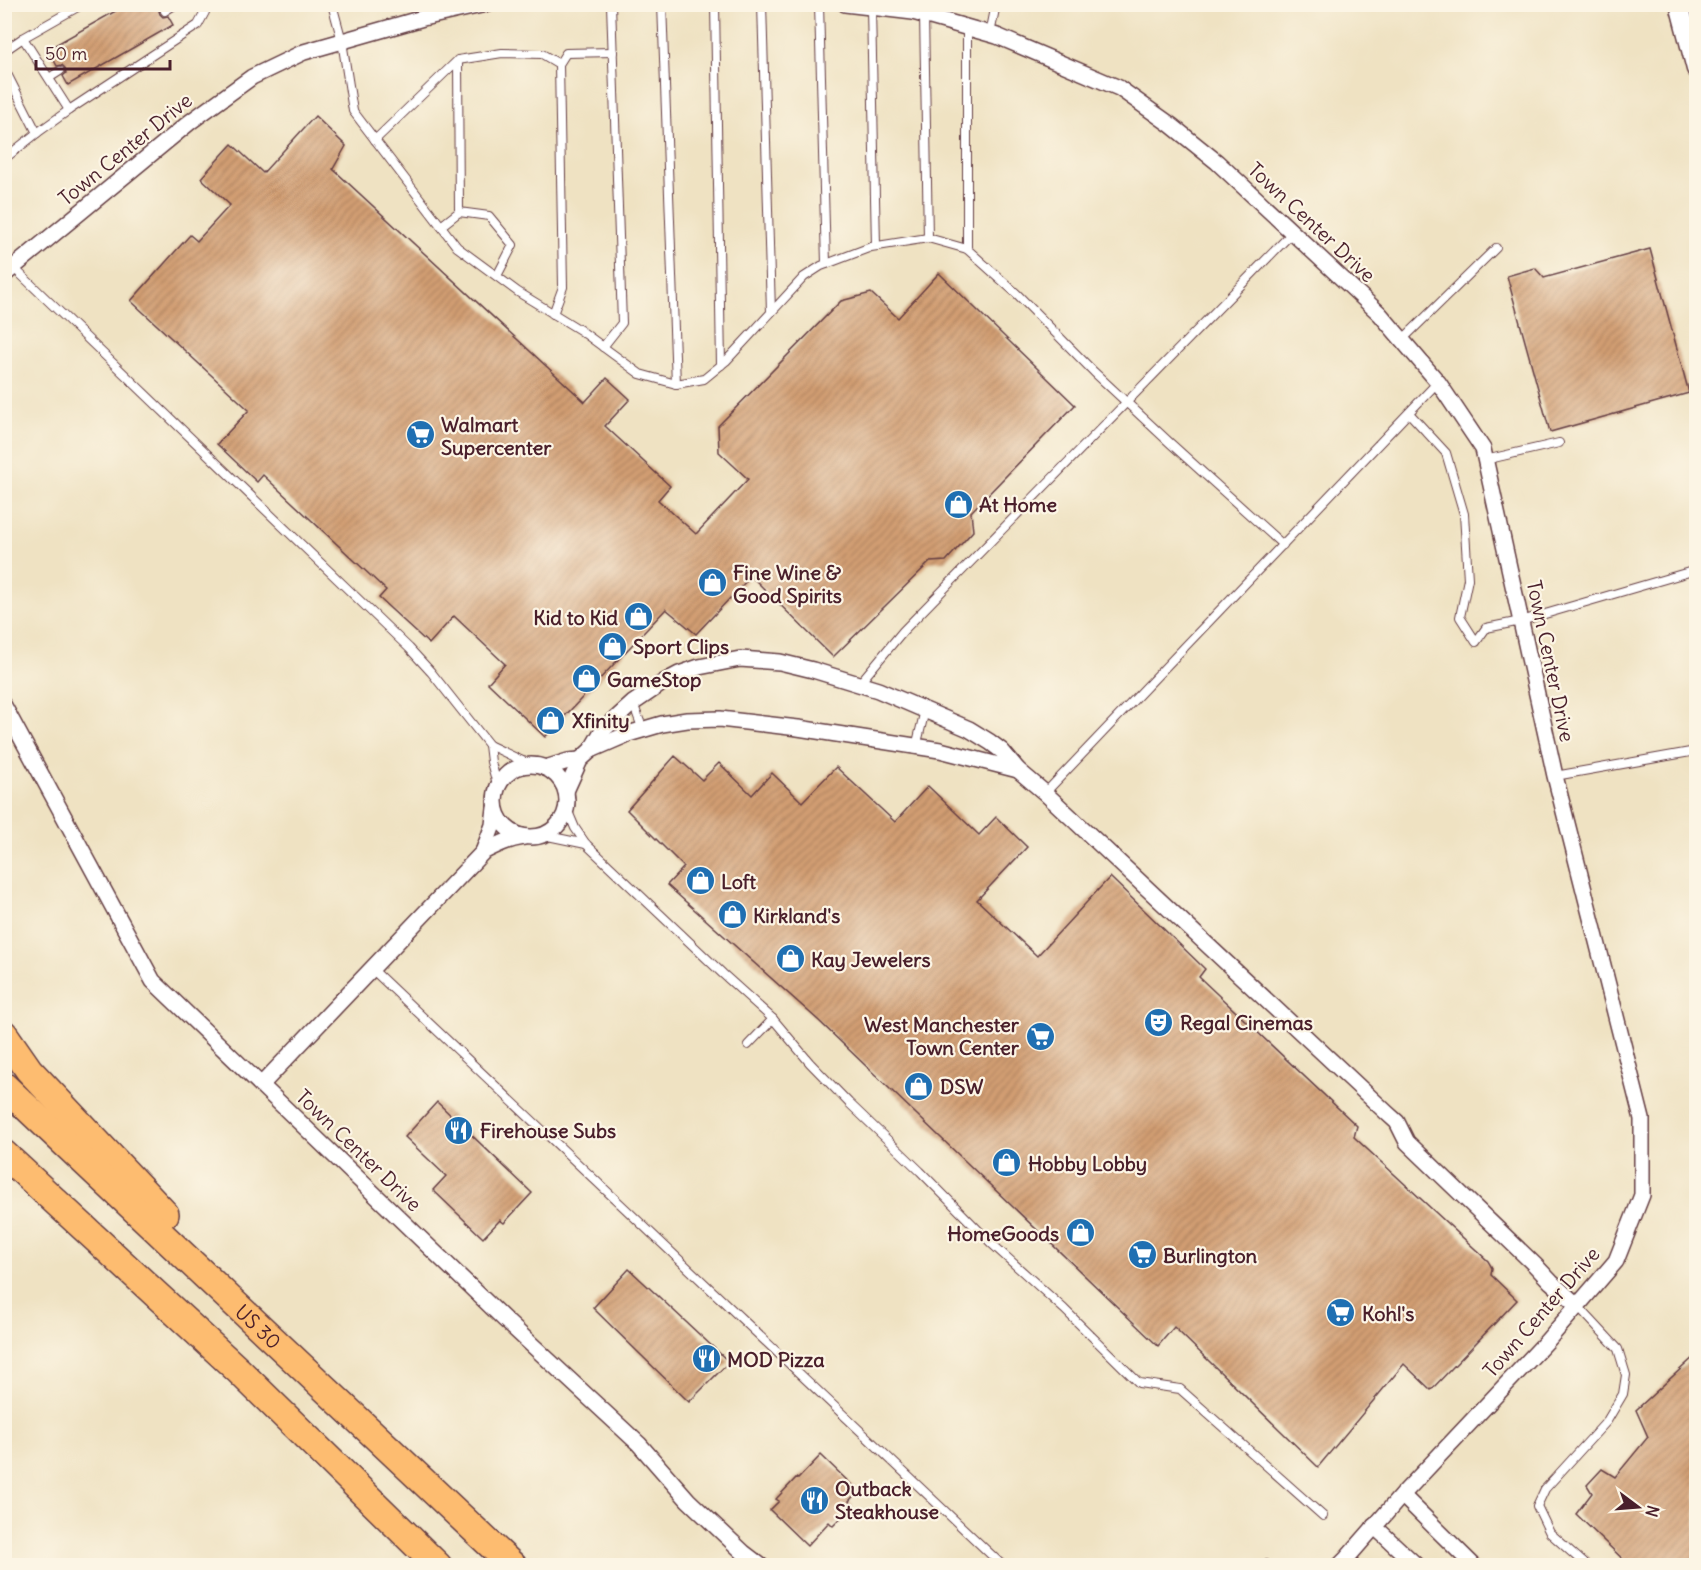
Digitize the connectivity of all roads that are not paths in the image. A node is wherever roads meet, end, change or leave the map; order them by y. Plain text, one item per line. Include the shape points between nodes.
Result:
1 (83, 4) edge
2 (176, 4) edge
3 (204, 4) edge
4 (332, 4) edge
5 (486, 4) edge
6 (611, 4) edge
7 (662, 4) edge
8 (715, 4) edge
9 (762, 4) edge
10 (819, 4) edge
11 (845, 4) edge
12 (996, 4) edge
13 (1679, 4) edge
14 (872, 8) junction
15 (165, 11) dead end
16 (924, 15) junction
17 (967, 27) junction
18 (990, 34) junction
19 (23, 38) junction
20 (342, 41) junction
21 (4, 51) edge
22 (613, 52) junction
23 (458, 60) junction
24 (559, 64) junction
25 (4, 68) edge
26 (1696, 69) edge
27 (60, 71) dead end
28 (48, 78) junction
29 (69, 110) junction
30 (37, 133) junction
31 (375, 140) junction
32 (4, 159) edge
33 (459, 212) junction
34 (441, 226) junction
35 (1292, 233) junction
36 (928, 238) junction
37 (876, 246) junction
38 (1496, 248) dead end
39 (966, 249) junction
40 (826, 264) junction
41 (9, 271) edge
42 (497, 276) junction
43 (771, 312) junction
44 (553, 314) junction
45 (1402, 340) junction
46 (603, 347) junction
47 (721, 365) junction
48 (1438, 382) junction
49 (676, 384) junction
50 (1127, 403) junction
51 (1409, 413) junction
52 (1559, 443) dead end
53 (1485, 460) junction
54 (1283, 545) junction
55 (1696, 570) edge
56 (1521, 621) junction
57 (859, 684) junction
58 (633, 703) junction
59 (4, 706) edge
60 (925, 710) junction
61 (643, 730) junction
62 (489, 745) junction
63 (916, 747) junction
64 (1696, 751) edge
65 (585, 755) junction
66 (538, 767) junction
67 (1018, 770) junction
68 (1556, 777) junction
69 (566, 791) junction
70 (1045, 793) junction
71 (497, 795) junction
72 (567, 809) junction
73 (543, 835) junction
74 (524, 837) junction
75 (586, 844) junction
76 (483, 852) junction
77 (372, 969) junction
78 (773, 1019) junction
79 (4, 1034) edge
80 (748, 1046) dead end
81 (261, 1085) junction
82 (4, 1086) edge
83 (4, 1154) edge
84 (4, 1176) edge
85 (110, 1252) junction
86 (1577, 1305) junction
87 (355, 1416) junction
88 (1402, 1495) junction
89 (1323, 1516) dead end
90 (1374, 1526) junction
91 (438, 1566) edge
92 (513, 1566) edge
93 (761, 1566) edge
94 (1003, 1566) edge
95 (1339, 1566) edge
96 (1417, 1566) edge
97 (1474, 1566) edge
98 (1587, 1566) edge

1 - 19 lane
2 - 15 lane
3 - 29 lane via 205,12 198,25
4 - 20 lane
5 - 20 street, Town Center Drive
6 - 22 lane
7 - 49 lane
8 - 47 lane
9 - 43 lane
10 - 40 lane
11 - 14 street, Town Center Drive
12 - 18 lane
13 - 26 street
14 - 16 street, Town Center Drive
14 - 37 lane
16 - 17 street, Town Center Drive
16 - 36 lane
17 - 18 street, Town Center Drive
17 - 39 lane
18 - 35 street, Town Center Drive via 1119,88 1217,162
19 - 21 lane
19 - 28 lane
20 - 31 lane via 353,111
20 - 41 street, Town Center Drive via 304,52 252,77 190,122
22 - 24 lane via 566,53
22 - 46 lane via 622,323
23 - 24 lane via 502,53 542,54
23 - 31 lane
23 - 33 lane
24 - 44 lane via 563,287
25 - 30 lane
27 - 28 lane
28 - 29 lane
29 - 30 lane
30 - 32 lane
31 - 34 lane
33 - 34 lane
33 - 42 lane via 489,216 513,245
34 - 42 lane via 457,247
35 - 45 street, Town Center Drive via 1380,314
35 - 50 lane
36 - 37 lane
36 - 39 lane
37 - 40 lane
38 - 45 lane
39 - 50 lane
40 - 43 lane via 804,277
41 - 62 lane via 409,648
42 - 44 lane
43 - 47 lane
44 - 46 lane
45 - 48 street, Town Center Drive
46 - 49 lane via 640,374
47 - 49 lane via 704,379
48 - 51 lane
48 - 53 street, Town Center Drive via 1483,449
50 - 54 lane
50 - 57 lane via 903,631
51 - 54 lane
51 - 56 lane via 1446,453 1464,514 1468,579 1460,617 1476,642 1486,628
52 - 53 lane
53 - 56 street, Town Center Drive
54 - 70 lane
55 - 56 lane
56 - 68 street, Town Center Drive
57 - 58 street via 780,662 740,659 679,674
57 - 60 street
58 - 61 lane
58 - 65 street via 602,730
59 - 81 street, Town Center Drive via 153,981
60 - 63 lane
60 - 67 street via 990,742
61 - 63 street via 687,720 720,719
61 - 65 street
62 - 66 lane
62 - 71 lane
63 - 67 street
64 - 68 lane
65 - 66 street
65 - 69 street
66 - 69 street via 557,775
66 - 71 street via 513,770
67 - 70 street
68 - 86 street, Town Center Drive via 1642,1119 1642,1195 1616,1261
69 - 72 street
70 - 86 street via 1397,1122 1407,1142
71 - 74 street via 500,820 506,828
71 - 76 street via 493,825
72 - 73 street via 559,825
72 - 75 lane
73 - 74 street
73 - 75 lane
74 - 76 street
75 - 78 lane
76 - 77 street
77 - 81 street
77 - 94 lane
78 - 80 lane
78 - 89 lane via 849,1103 1139,1383 1180,1389
79 - 87 highway via 29,1070
81 - 93 street, Town Center Drive via 639,1444 688,1500
82 - 87 highway, US 30 / US 30
83 - 85 highway
84 - 85 highway
85 - 91 highway via 239,1371
86 - 88 street, Town Center Drive
86 - 98 lane via 1618,1349 1626,1375 1623,1394 1607,1421 1545,1489 1537,1506 1550,1533
87 - 92 highway, US 30 / US 30
88 - 90 street, Town Center Drive
88 - 97 street
90 - 95 street, Town Center Drive
90 - 96 street

